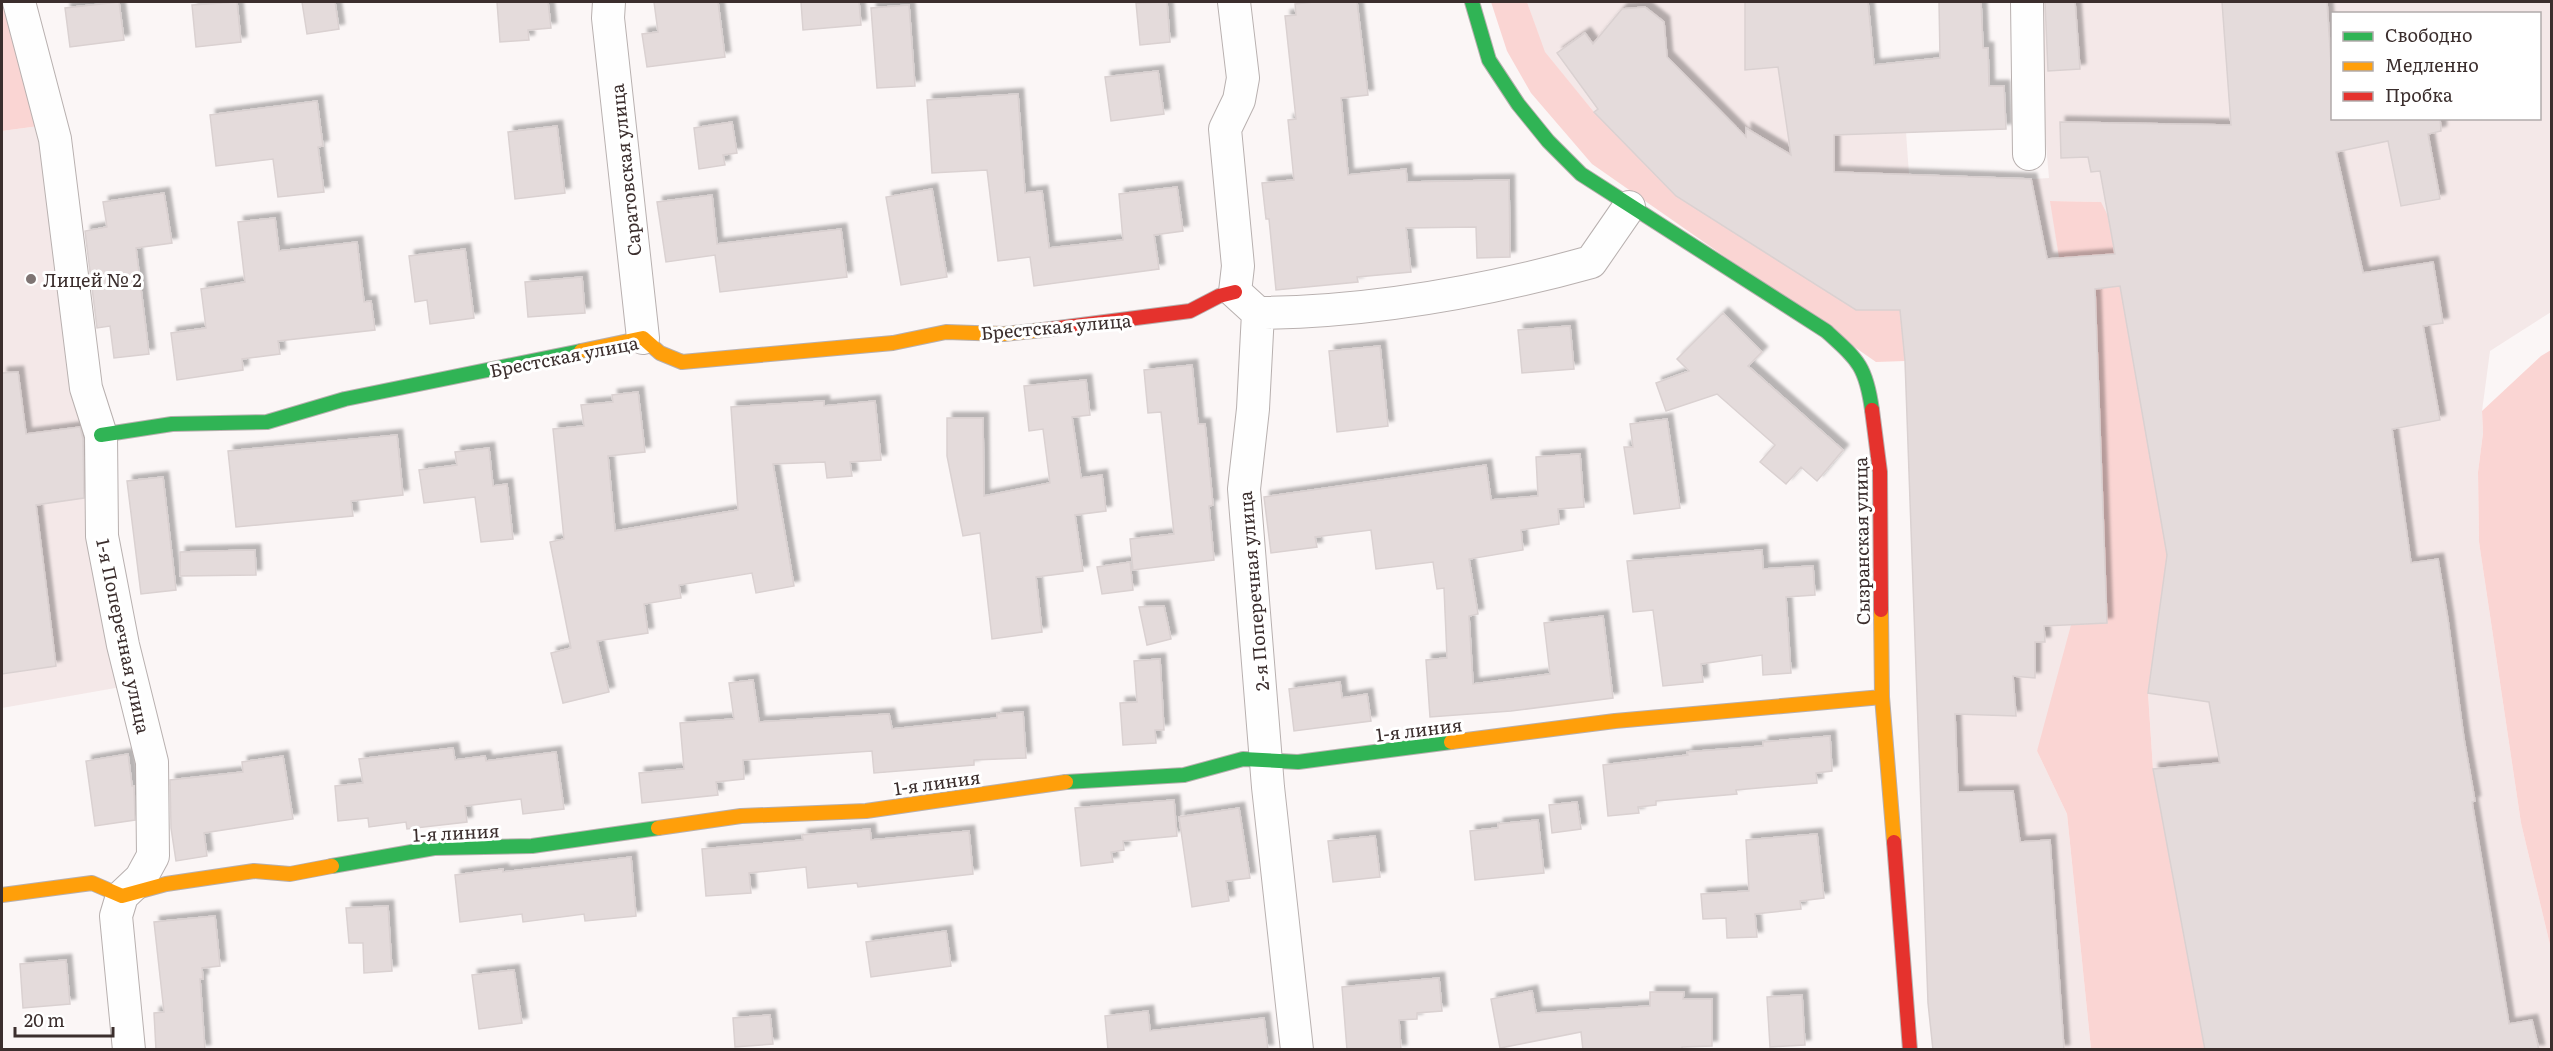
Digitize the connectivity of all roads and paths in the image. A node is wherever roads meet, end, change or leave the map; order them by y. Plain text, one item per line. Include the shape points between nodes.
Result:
1 (19, 2) edge
2 (609, 2) edge
3 (1234, 2) edge
4 (1472, 2) edge
5 (2027, 2) edge
6 (2029, 154) dead end
7 (1629, 207) junction
8 (1235, 292) junction
9 (1258, 313) junction
10 (643, 338) junction
11 (101, 435) junction
12 (1882, 697) junction
13 (1267, 760) junction
14 (2, 895) edge
15 (122, 897) junction
16 (129, 1050) edge
17 (1298, 1050) edge
18 (1910, 1050) edge

1 - 11 street, 1-я Поперечная улица via 55,139 86,388
2 - 10 street, Саратовская улица
3 - 8 street via 1243,78 1239,100 1225,129 1238,266
4 - 7 street, Сызранская улица via 1489,60 1518,104 1581,174
5 - 6 street
7 - 9 street via 1591,262 1412,301
7 - 12 street, Сызранская улица via 1826,331 1854,356 1868,382 1880,472
8 - 9 street
8 - 10 street, Брестская улица via 1190,311 1140,319 1004,334 946,332 893,343 682,362 660,353
9 - 13 street, 2-я Поперечная улица via 1244,489
10 - 11 street, Брестская улица via 345,399 267,422 171,424
11 - 15 street, 1-я Поперечная улица via 102,536 123,645 152,762 153,856 141,878
12 - 13 street, 1-я линия via 1615,721 1298,762
12 - 18 street, Сызранская улица
13 - 15 street, 1-я линия via 1243,759 1184,775 1056,783 866,811 741,816 532,846 434,848 290,873 254,871 166,884
13 - 17 street, 2-я Поперечная улица
14 - 15 street via 92,883
15 - 16 street via 116,933

